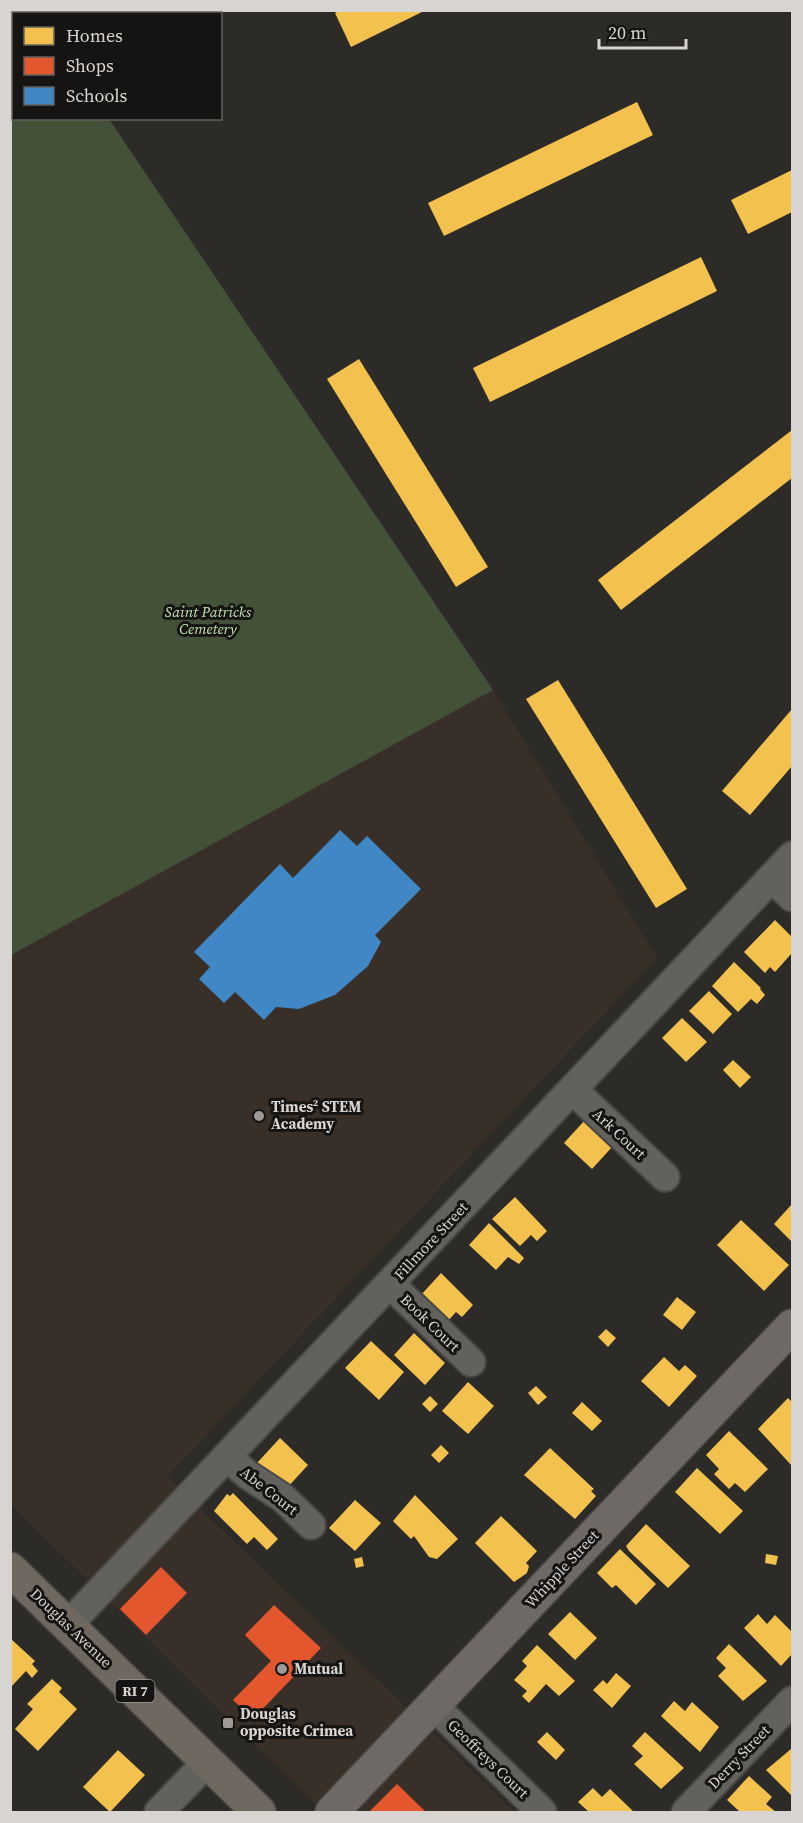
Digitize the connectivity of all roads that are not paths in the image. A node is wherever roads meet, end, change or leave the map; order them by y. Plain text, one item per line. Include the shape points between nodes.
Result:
1 (792, 856) edge
2 (782, 888) edge
3 (573, 1090) junction
4 (665, 1177) dead end
5 (390, 1284) junction
6 (792, 1326) edge
7 (471, 1362) dead end
8 (227, 1457) junction
9 (311, 1525) dead end
10 (10, 1569) edge
11 (68, 1625) junction
12 (792, 1701) edge
13 (433, 1706) junction
14 (207, 1762) junction
15 (159, 1812) edge
16 (259, 1812) edge
17 (332, 1812) edge
18 (542, 1812) edge
19 (686, 1812) edge

1 - 2 street, Fillmore Street
2 - 3 street, Fillmore Street
3 - 4 street, Ark Court
3 - 5 street, Fillmore Street
5 - 7 street, Book Court
5 - 8 street, Fillmore Street
6 - 13 street, Whipple Street
8 - 9 street, Abe Court via 278,1493
8 - 11 street, Fillmore Street
10 - 11 main road, Douglas Avenue / RI 7
11 - 14 main road, Douglas Avenue / RI 7
12 - 19 street, Derry Street
13 - 17 street, Whipple Street
13 - 18 street, Geoffreys Court
14 - 15 street
14 - 16 main road, Douglas Avenue / RI 7

